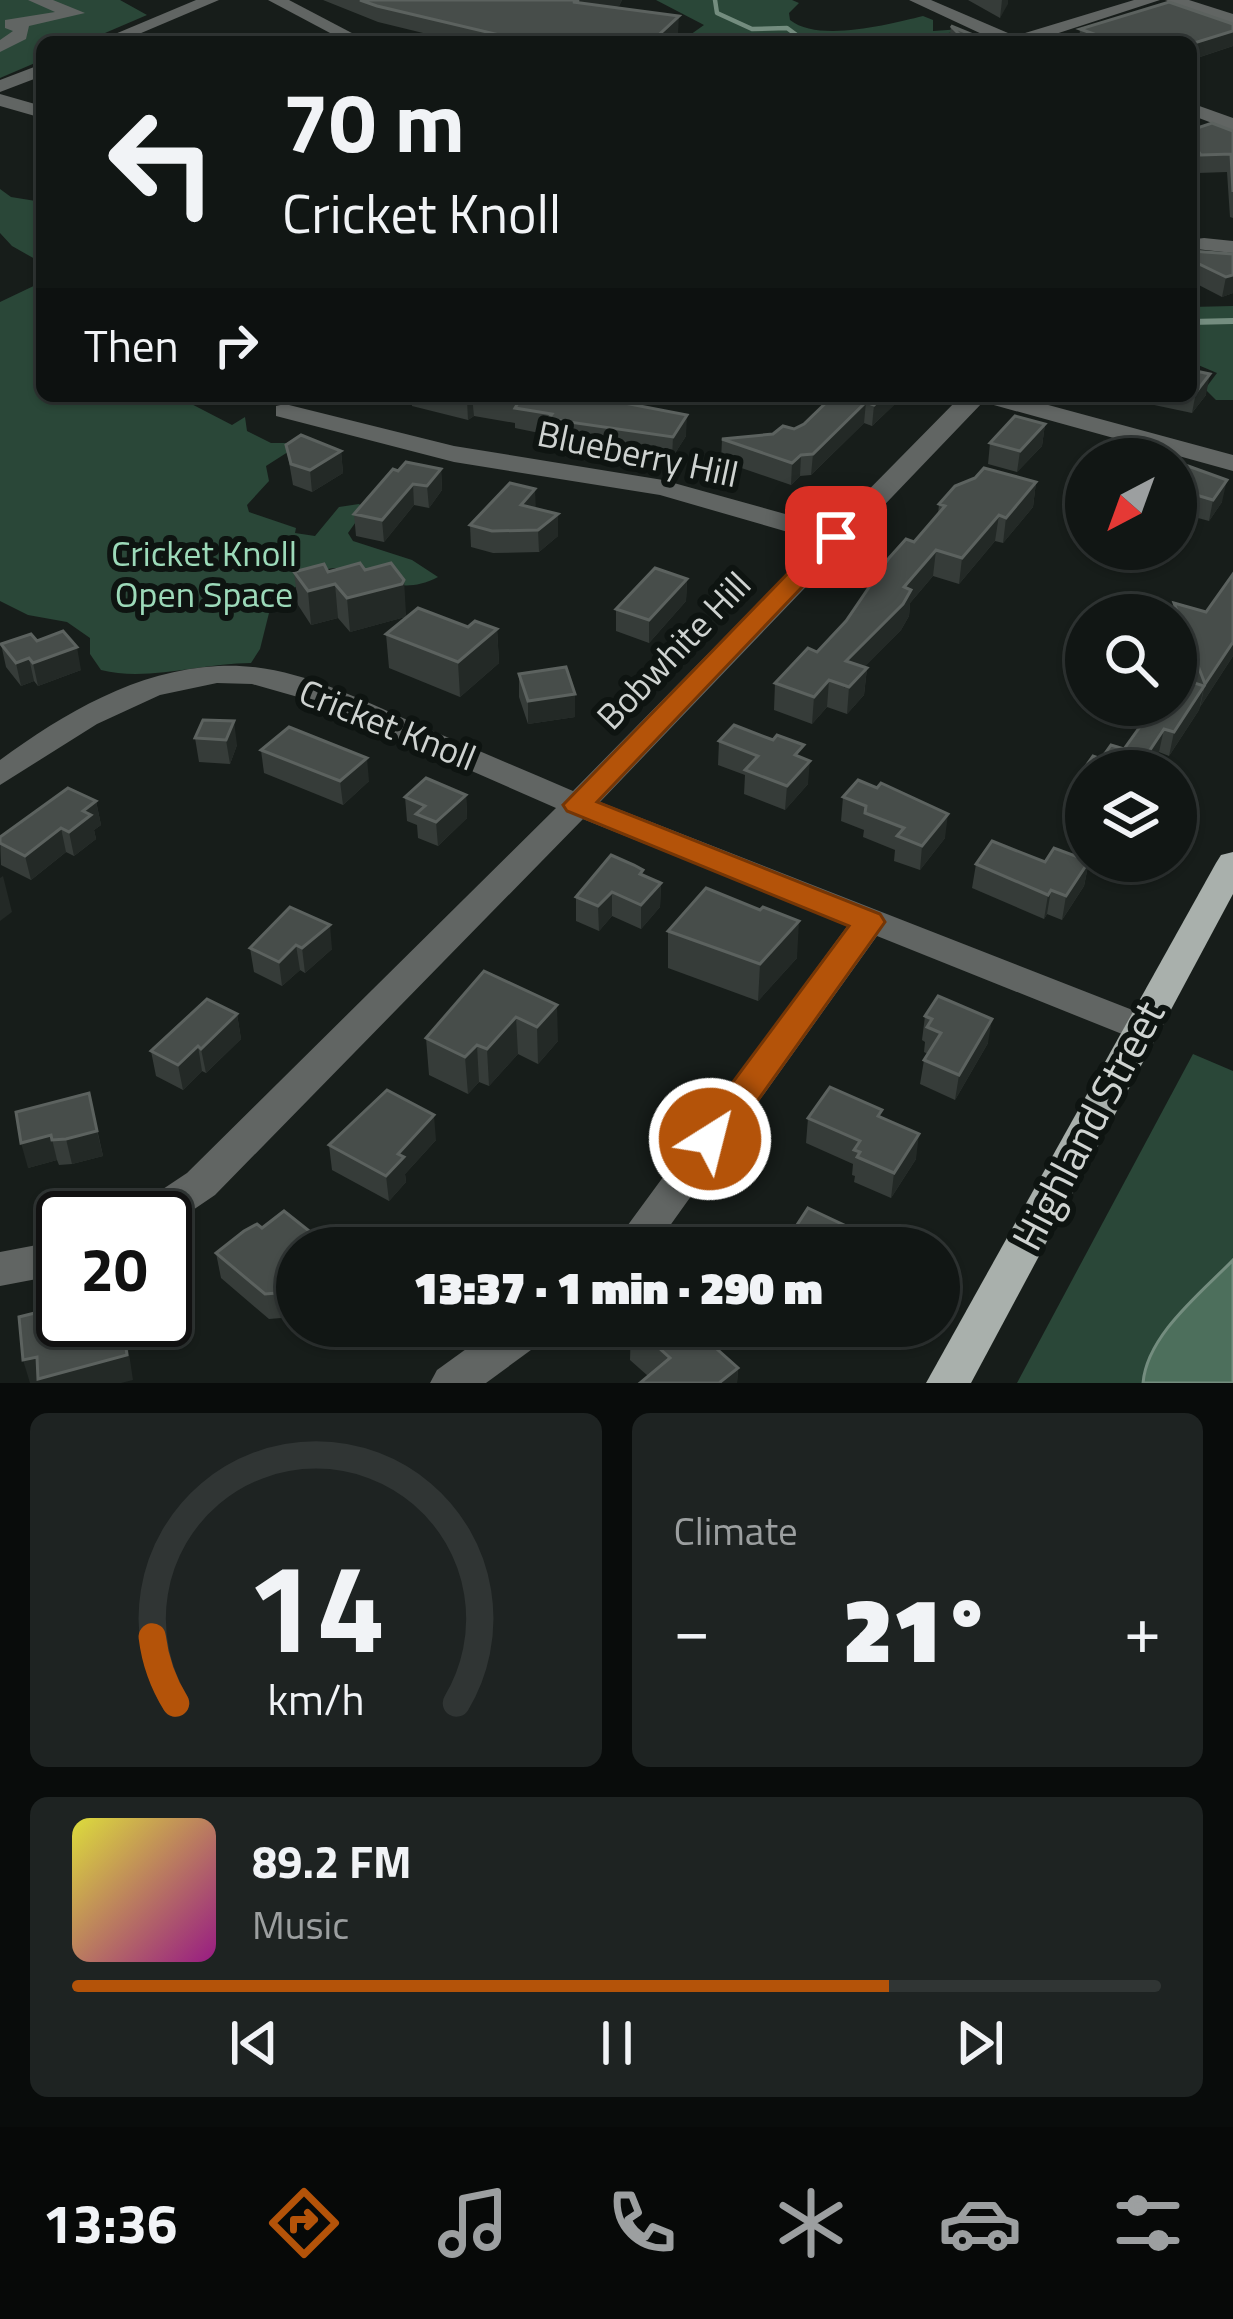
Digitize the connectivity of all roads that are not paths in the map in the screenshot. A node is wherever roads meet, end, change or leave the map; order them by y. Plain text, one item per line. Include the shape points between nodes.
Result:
1 (36, 0) edge
2 (211, 0) edge
3 (276, 0) edge
4 (917, 0) edge
5 (1152, 0) edge
6 (1174, 0) edge
7 (1233, 20) edge
8 (120, 36) edge
9 (348, 36) edge
10 (999, 36) edge
11 (1033, 36) edge
12 (0, 47) edge
13 (36, 72) edge
14 (0, 87) edge
15 (0, 100) edge
16 (36, 110) edge
17 (1197, 112) edge
18 (1233, 125) edge
19 (1204, 244) dead end
20 (1233, 247) edge
21 (969, 402) edge
22 (1009, 402) edge
23 (285, 411) dead end
24 (1233, 463) edge
25 (836, 537) junction
26 (0, 775) edge
27 (578, 805) junction
28 (1233, 862) edge
29 (869, 922) junction
30 (1140, 1027) junction
31 (190, 1191) edge
32 (646, 1227) edge
33 (36, 1262) edge
34 (0, 1269) edge
35 (502, 1347) edge
36 (948, 1376) edge
37 (452, 1383) edge

1 - 12 street via 77,13 11,24 20,35
2 - 8 street
3 - 9 street
4 - 10 street
5 - 11 street
6 - 7 street
13 - 14 street
15 - 16 street
17 - 18 street
19 - 20 street
21 - 25 street, Bobwhite Hill
22 - 24 street
23 - 25 street, Blueberry Hill via 454,454 663,488
25 - 27 street, Bobwhite Hill
26 - 27 street, Cricket Knoll via 61,729 125,698 185,680 250,675 303,686
27 - 29 street, Cricket Knoll
27 - 31 street
28 - 30 main road, Highland Street
29 - 30 street, Cricket Knoll
29 - 32 street
30 - 36 main road, Highland Street
33 - 34 street
35 - 37 street

